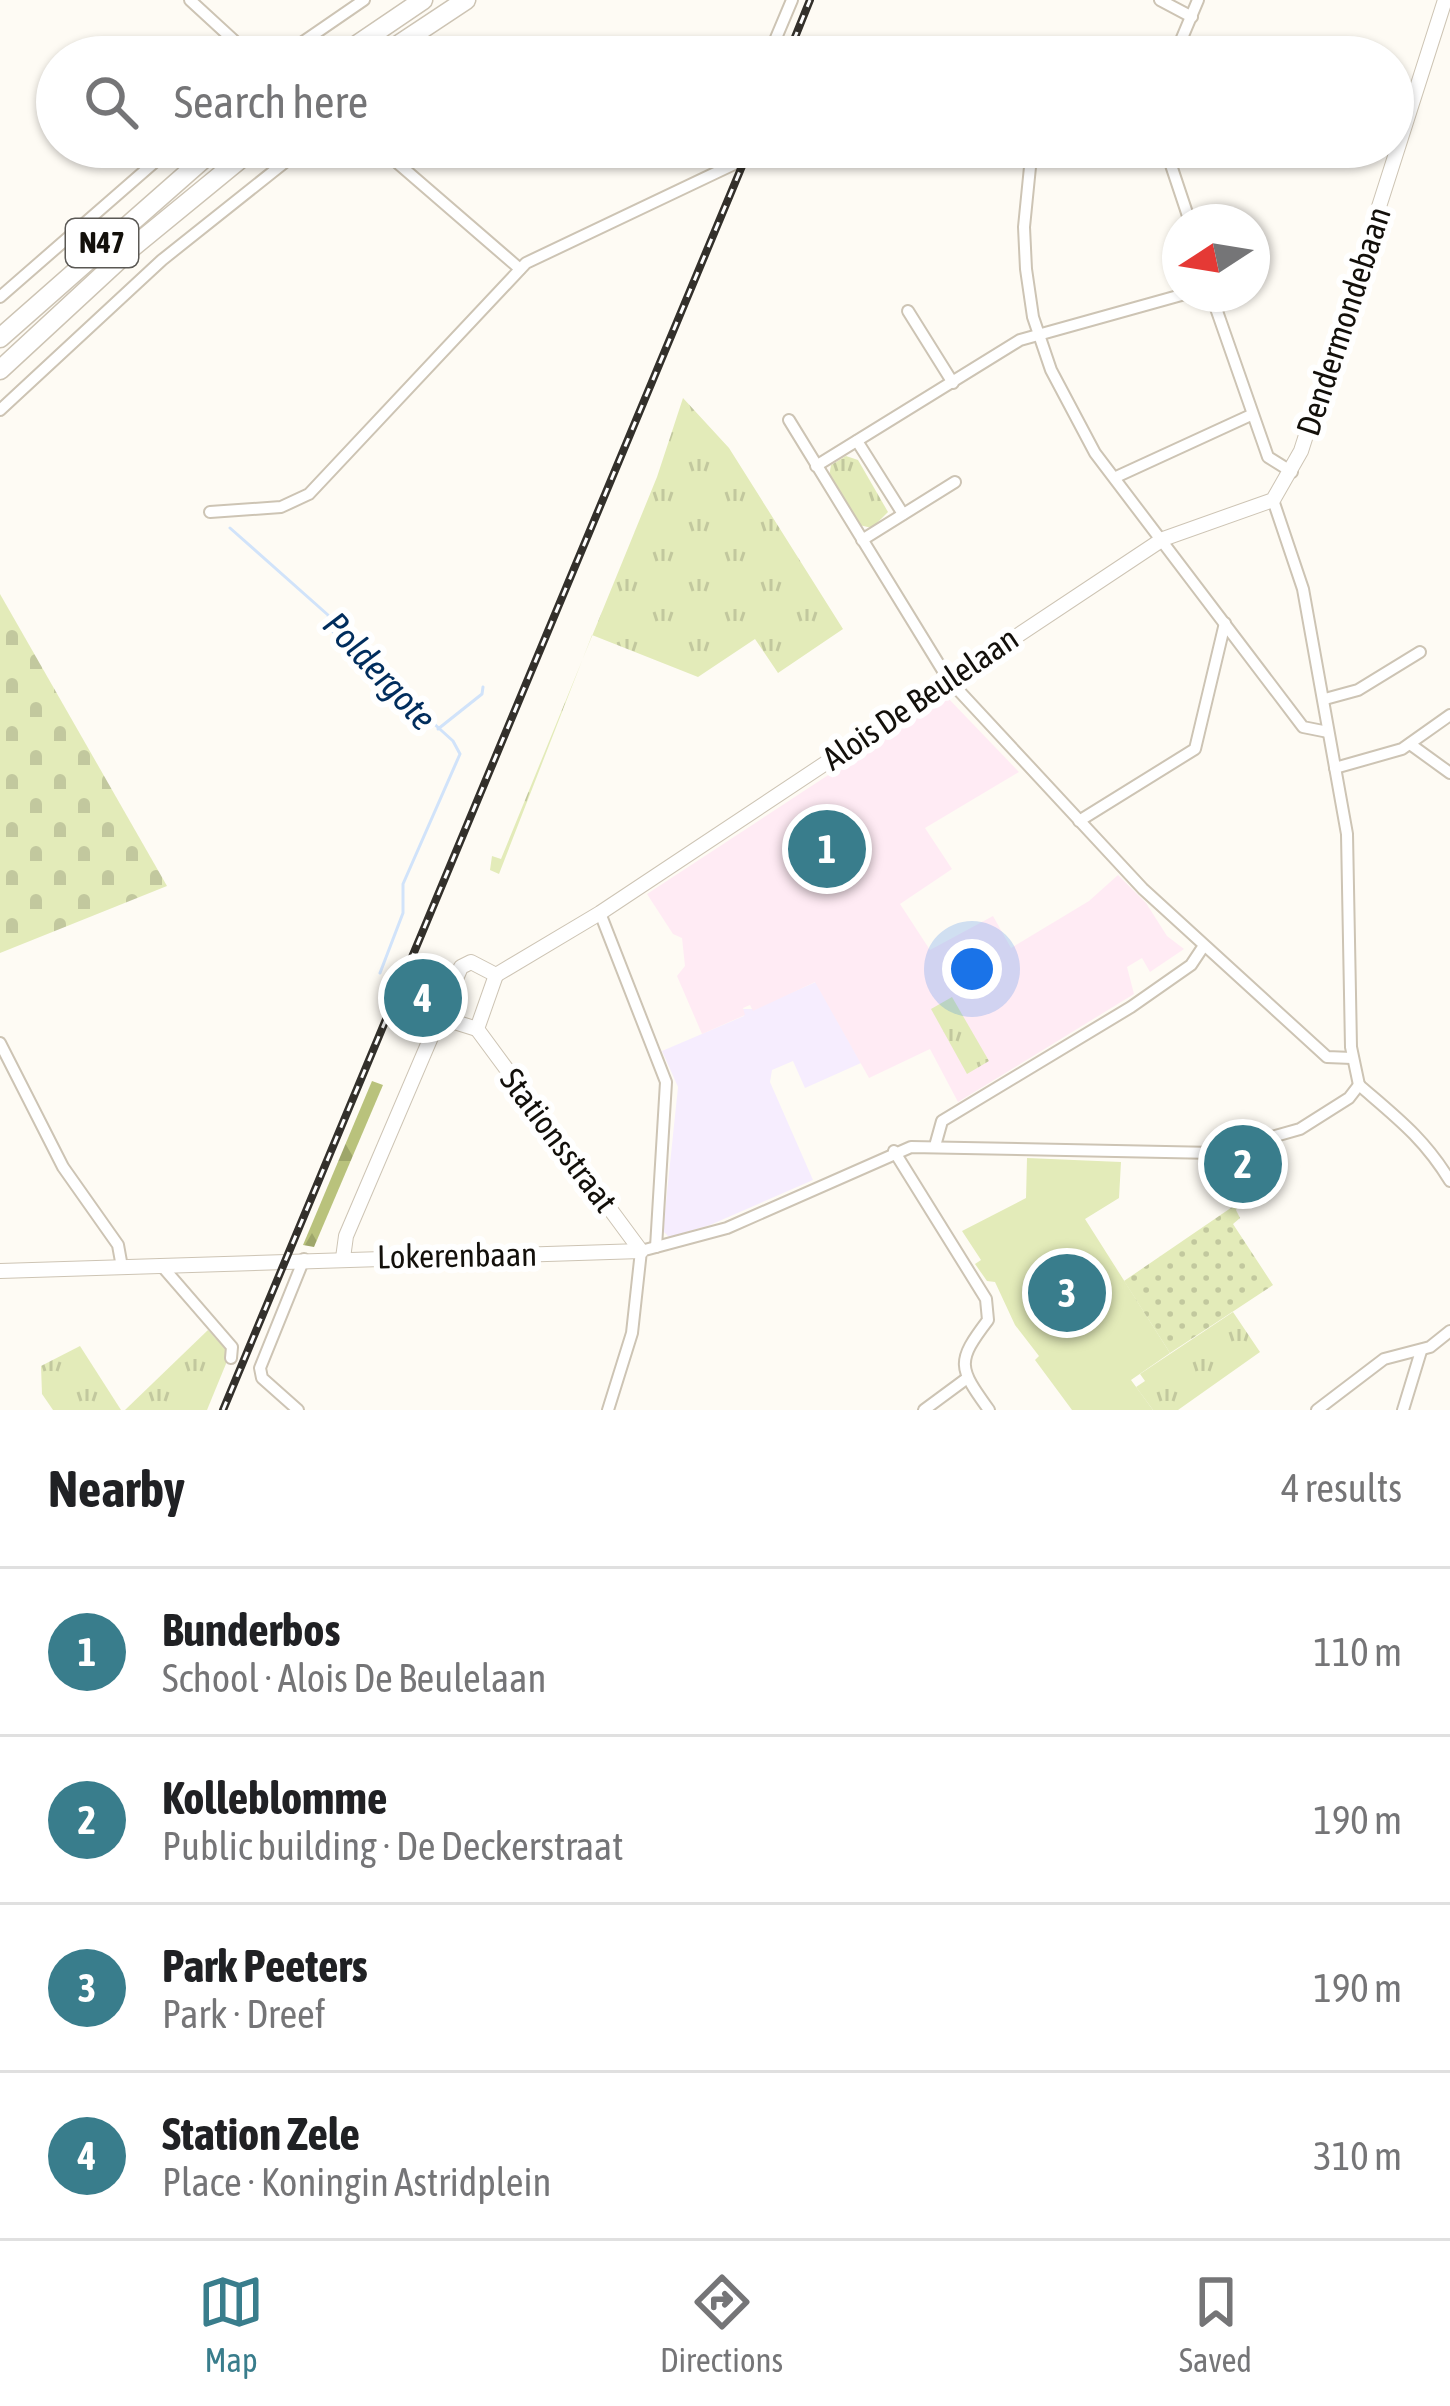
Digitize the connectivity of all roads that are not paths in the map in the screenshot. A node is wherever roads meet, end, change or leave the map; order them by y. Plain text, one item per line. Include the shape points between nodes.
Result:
1 (190, 0) edge
2 (364, 0) edge
3 (423, 0) edge
4 (466, 0) edge
5 (792, 0) edge
6 (1160, 0) edge
7 (1198, 0) edge
8 (1445, 0) edge
9 (1192, 17) junction
10 (229, 36) edge
11 (312, 36) edge
12 (371, 36) edge
13 (412, 36) edge
14 (777, 36) edge
15 (1183, 36) edge
16 (1414, 96) edge
17 (148, 168) edge
18 (193, 168) edge
19 (229, 168) edge
20 (278, 168) edge
21 (403, 168) edge
22 (724, 168) edge
23 (1030, 168) edge
24 (1172, 168) edge
25 (1391, 168) edge
26 (1184, 204) edge
27 (520, 269) junction
28 (0, 297) edge
29 (1162, 300) edge
30 (908, 311) dead end
31 (1217, 312) edge
32 (1037, 335) junction
33 (0, 338) edge
34 (0, 370) edge
35 (953, 383) junction
36 (0, 410) edge
37 (1251, 415) junction
38 (789, 420) dead end
39 (857, 440) junction
40 (816, 466) junction
41 (1292, 472) junction
42 (1116, 477) junction
43 (955, 482) dead end
44 (1273, 500) junction
45 (210, 512) dead end
46 (903, 514) junction
47 (1163, 539) junction
48 (862, 540) junction
49 (1225, 622) junction
50 (1420, 652) dead end
51 (948, 679) junction
52 (1325, 699) junction
53 (1450, 715) edge
54 (1328, 732) junction
55 (1409, 744) junction
56 (1335, 768) junction
57 (1450, 772) edge
58 (1079, 821) junction
59 (600, 913) junction
60 (1203, 947) junction
61 (496, 975) junction
62 (442, 1018) junction
63 (477, 1030) junction
64 (0, 1043) edge
65 (1352, 1058) junction
66 (1359, 1085) junction
67 (935, 1146) junction
68 (894, 1151) junction
69 (1450, 1181) edge
70 (648, 1249) junction
71 (343, 1258) junction
72 (304, 1259) junction
73 (161, 1265) junction
74 (122, 1267) junction
75 (0, 1271) edge
76 (1450, 1331) edge
77 (1420, 1351) junction
78 (231, 1358) dead end
79 (966, 1379) junction
80 (1334, 1405) edge
81 (298, 1410) edge
82 (608, 1410) edge
83 (924, 1410) edge
84 (988, 1410) edge
85 (1317, 1410) edge
86 (1403, 1410) edge

1 - 10 street
2 - 11 street
3 - 12 highway
4 - 13 highway
5 - 14 street
6 - 9 street
7 - 9 street
8 - 16 street, Dendermondebaan
9 - 15 street
17 - 28 street
18 - 33 highway, N47
19 - 34 highway, N47
20 - 36 street via 162,260
21 - 27 street
22 - 27 street
23 - 32 street via 1024,226
24 - 26 street
25 - 41 street, Dendermondebaan
27 - 45 street via 309,494 281,507
29 - 32 street
30 - 35 street
31 - 37 street
32 - 35 street
32 - 42 street via 1078,428
35 - 39 street
37 - 41 street via 1268,457
37 - 42 street
38 - 40 street
39 - 40 street
39 - 46 street
40 - 48 street
41 - 44 street, Dendermondebaan
42 - 47 street
43 - 46 street
44 - 47 street, Alois De Beulelaan
44 - 52 street via 1303,589
46 - 48 street
47 - 49 street
47 - 51 street, Alois De Beulelaan
48 - 51 street
49 - 54 street via 1303,728
49 - 58 street via 1195,749
50 - 52 street via 1358,690
51 - 58 street
51 - 59 street, Alois De Beulelaan
52 - 54 street
53 - 55 street
54 - 56 street
55 - 56 street
55 - 57 street
56 - 65 street via 1349,861
58 - 60 street
59 - 61 street, Alois De Beulelaan
59 - 70 street via 662,1067 666,1097
60 - 65 street via 1327,1057
60 - 67 street via 1191,965 1131,1007 942,1121
61 - 62 street, Alois De Beulelaan via 466,962
61 - 63 street
62 - 63 street
62 - 71 street
63 - 70 street, Stationsstraat
64 - 74 street via 63,1167 118,1245
65 - 66 street
66 - 67 street, Lokerenbaan via 1300,1129 1215,1153
66 - 69 street via 1415,1129
67 - 68 street, Lokerenbaan
68 - 70 street, Lokerenbaan via 727,1228
68 - 79 street via 986,1299 988,1321 964,1350
70 - 71 street, Lokerenbaan
70 - 82 street
71 - 72 street, Lokerenbaan
72 - 73 street, Lokerenbaan
72 - 81 street via 260,1368
73 - 74 street, Lokerenbaan
73 - 78 street via 232,1347
74 - 75 street, Lokerenbaan
76 - 77 street
77 - 80 street via 1384,1359
77 - 86 street
79 - 83 street
79 - 84 street
80 - 85 street

